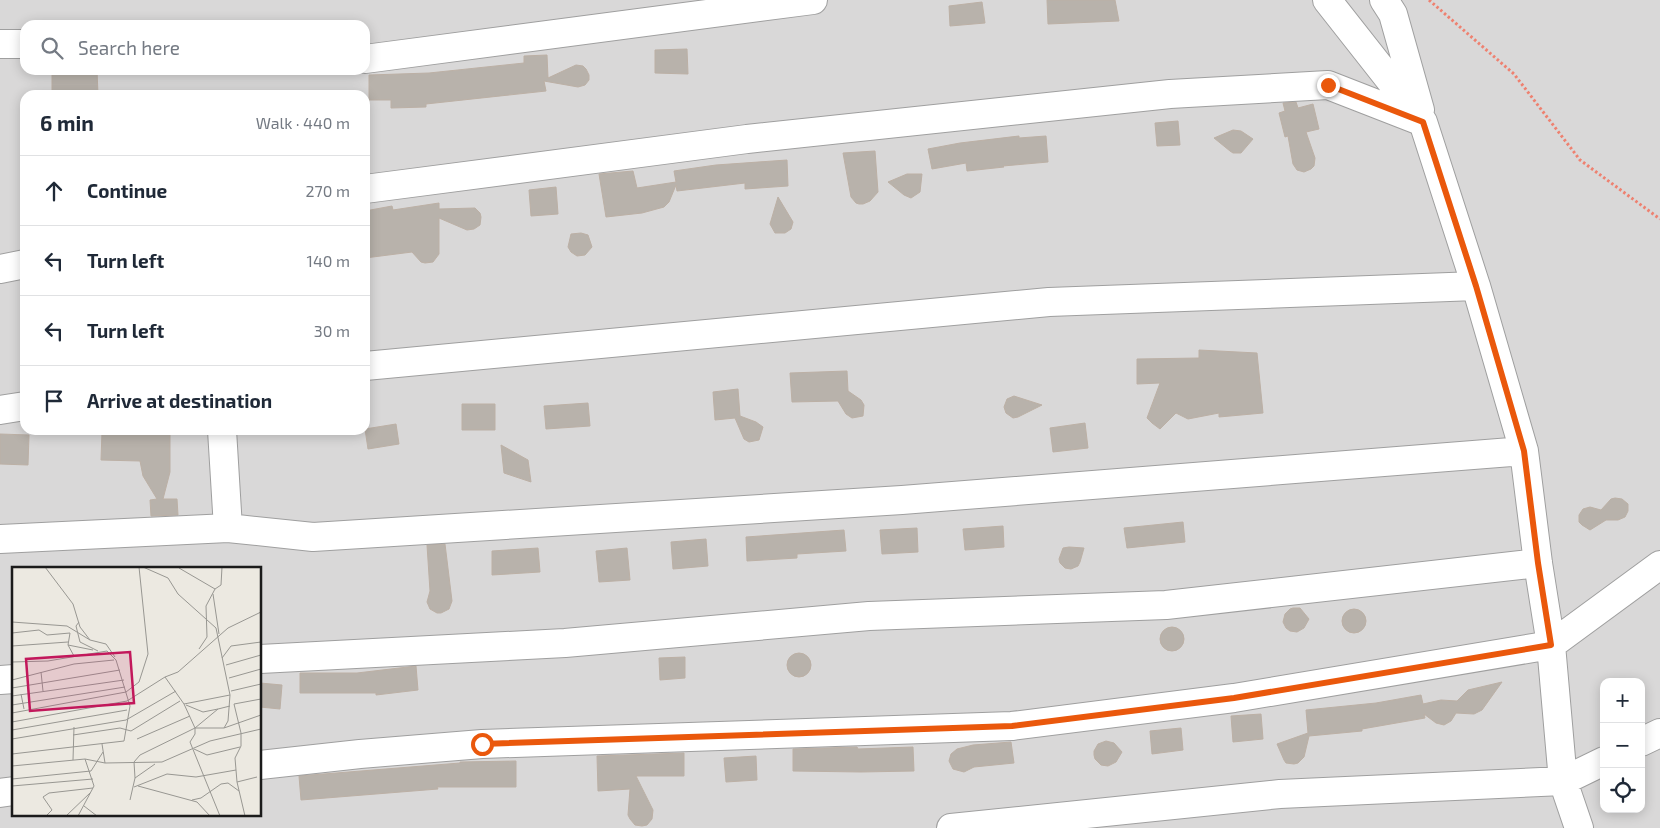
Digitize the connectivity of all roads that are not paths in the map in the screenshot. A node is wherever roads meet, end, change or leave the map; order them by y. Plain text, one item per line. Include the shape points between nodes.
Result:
1 (813, 0) edge
2 (1327, 0) edge
3 (1384, 0) edge
4 (761, 3) edge
5 (0, 44) edge
6 (20, 44) edge
7 (370, 58) edge
8 (1423, 122) junction
9 (370, 188) edge
10 (20, 265) edge
11 (0, 269) edge
12 (1476, 286) junction
13 (370, 366) edge
14 (20, 407) edge
15 (0, 410) edge
16 (222, 435) edge
17 (1524, 451) junction
18 (228, 528) junction
19 (0, 539) edge
20 (1538, 563) junction
21 (1660, 565) edge
22 (1551, 645) junction
23 (261, 660) edge
24 (1660, 733) edge
25 (1645, 740) edge
26 (1600, 763) edge
27 (261, 765) edge
28 (1563, 781) junction
29 (951, 828) edge
30 (1578, 828) edge

1 - 4 street
2 - 8 street
3 - 8 street via 1393,14
4 - 7 street
5 - 6 street
8 - 9 street via 1328,85 1180,94 747,139
8 - 12 street
10 - 11 street
12 - 13 street via 1049,302
12 - 17 street
14 - 15 street
16 - 18 street
17 - 18 street via 902,500 313,537
17 - 20 street
18 - 19 street
20 - 22 street
20 - 23 street via 1166,605 869,616 564,643
21 - 22 street
22 - 27 street via 1234,698 1012,726 482,744
22 - 28 street
24 - 25 street
26 - 28 street
28 - 29 street via 1280,794
28 - 30 street

